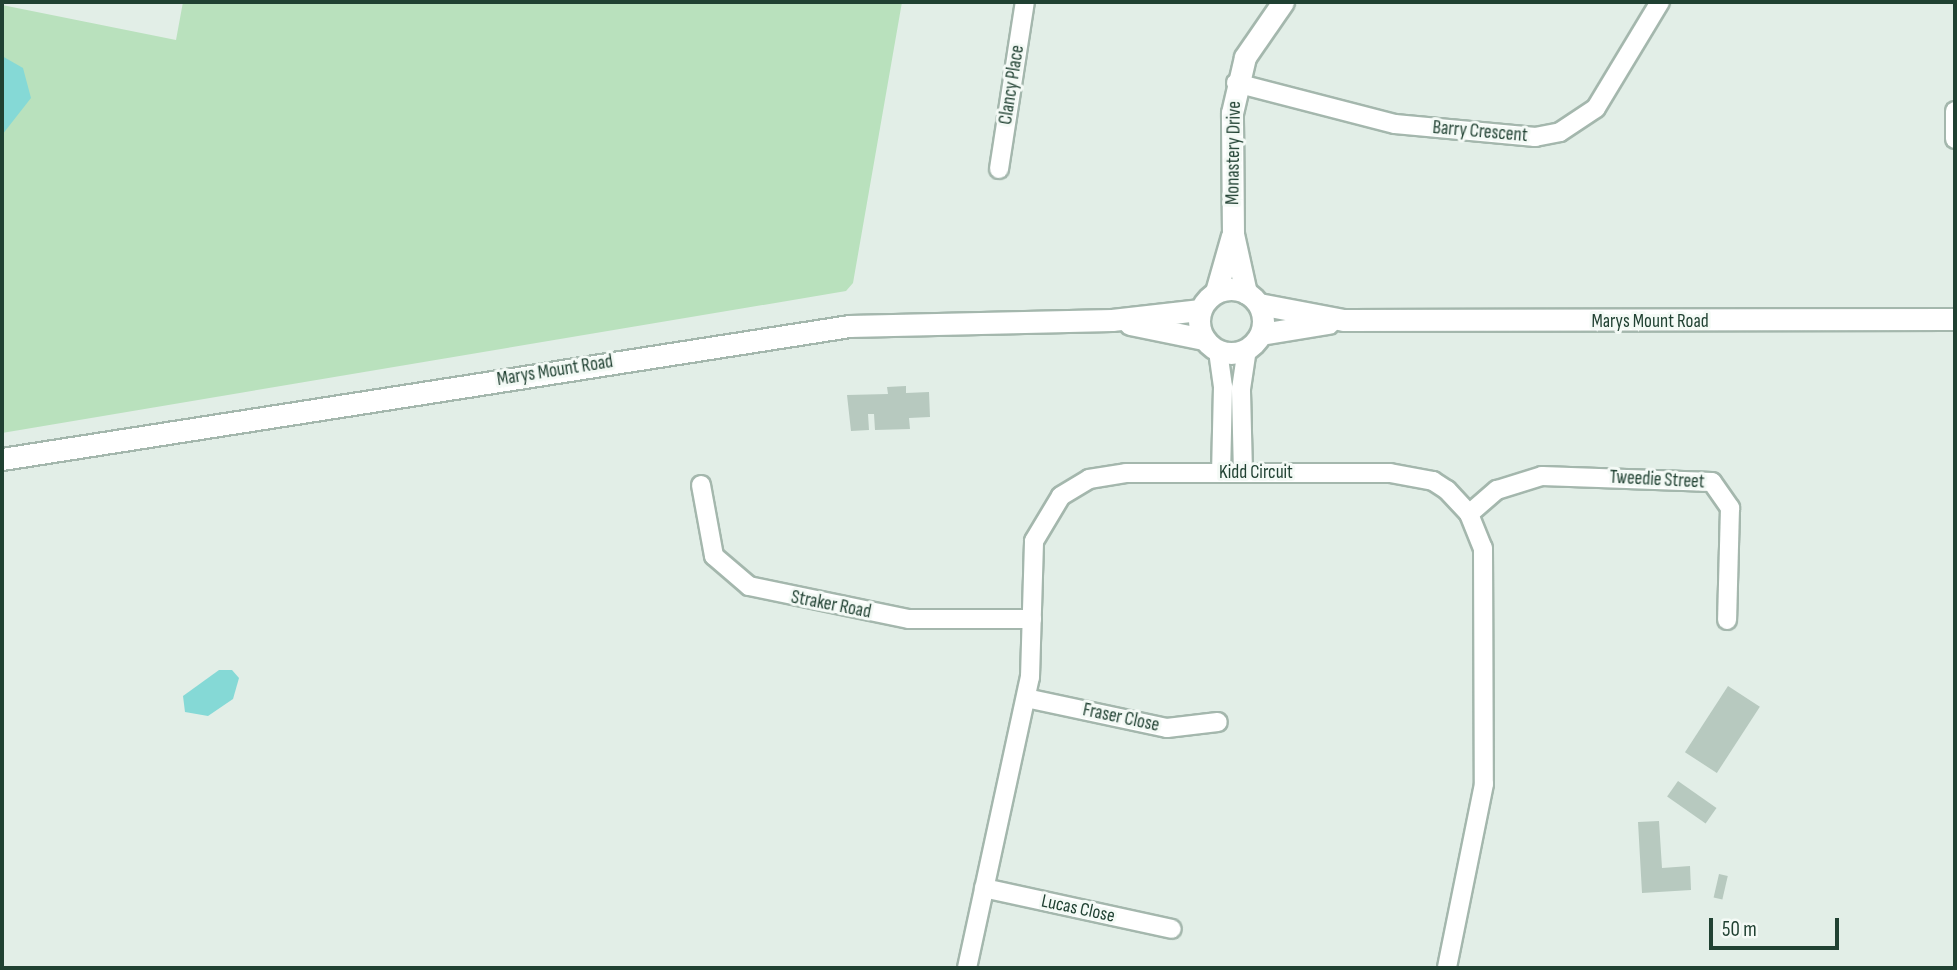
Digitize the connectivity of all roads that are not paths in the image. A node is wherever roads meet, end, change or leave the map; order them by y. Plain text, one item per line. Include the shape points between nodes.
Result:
1 (1025, 2) edge
2 (1283, 2) edge
3 (1660, 2) edge
4 (1236, 83) junction
5 (1955, 111) edge
6 (1955, 139) edge
7 (999, 169) dead end
8 (1233, 234) junction
9 (1216, 292) junction
10 (1252, 298) junction
11 (1200, 310) junction
12 (1955, 319) edge
13 (1112, 320) junction
14 (1344, 320) junction
15 (1254, 342) junction
16 (1211, 345) junction
17 (2, 459) edge
18 (1220, 473) junction
19 (1243, 473) junction
20 (701, 485) dead end
21 (1469, 514) junction
22 (1032, 619) junction
23 (1727, 620) dead end
24 (1026, 698) junction
25 (1218, 722) dead end
26 (984, 888) junction
27 (1172, 929) dead end
28 (967, 968) edge
29 (1447, 968) edge

1 - 7 street, Clancy Place
2 - 4 street, Monastery Drive via 1258,33
3 - 4 street, Barry Crescent via 1596,108 1560,132 1535,137 1395,124
4 - 8 street, Monastery Drive via 1230,139
5 - 6 street
8 - 9 street, Monastery Drive
8 - 10 street, Monastery Drive
9 - 10 street, Marys Mount Road
9 - 11 street
10 - 14 street, Marys Mount Road
10 - 15 street, Monastery Drive
11 - 13 street, Marys Mount Road
11 - 16 street
12 - 14 street, Marys Mount Road
13 - 16 street, Marys Mount Road
13 - 17 street, Marys Mount Road via 849,326
14 - 15 street, Marys Mount Road
15 - 16 street, Marys Mount Road
15 - 19 street via 1241,389
16 - 18 street via 1223,387
18 - 19 street, Kidd Circuit
18 - 22 street, Kidd Circuit via 1104,475 1061,496 1034,541
19 - 21 street, Kidd Circuit via 1412,475 1447,490
20 - 22 street, Straker Road via 714,556 749,586 909,620
21 - 23 street, Tweedie Street via 1509,484 1542,476 1712,482 1730,508
21 - 29 street, Kidd Circuit via 1483,548 1484,784
22 - 24 street, Kidd Circuit
24 - 25 street, Fraser Close via 1167,728
24 - 26 street, Kidd Circuit
26 - 27 street, Lucas Close
26 - 28 street, Kidd Circuit

